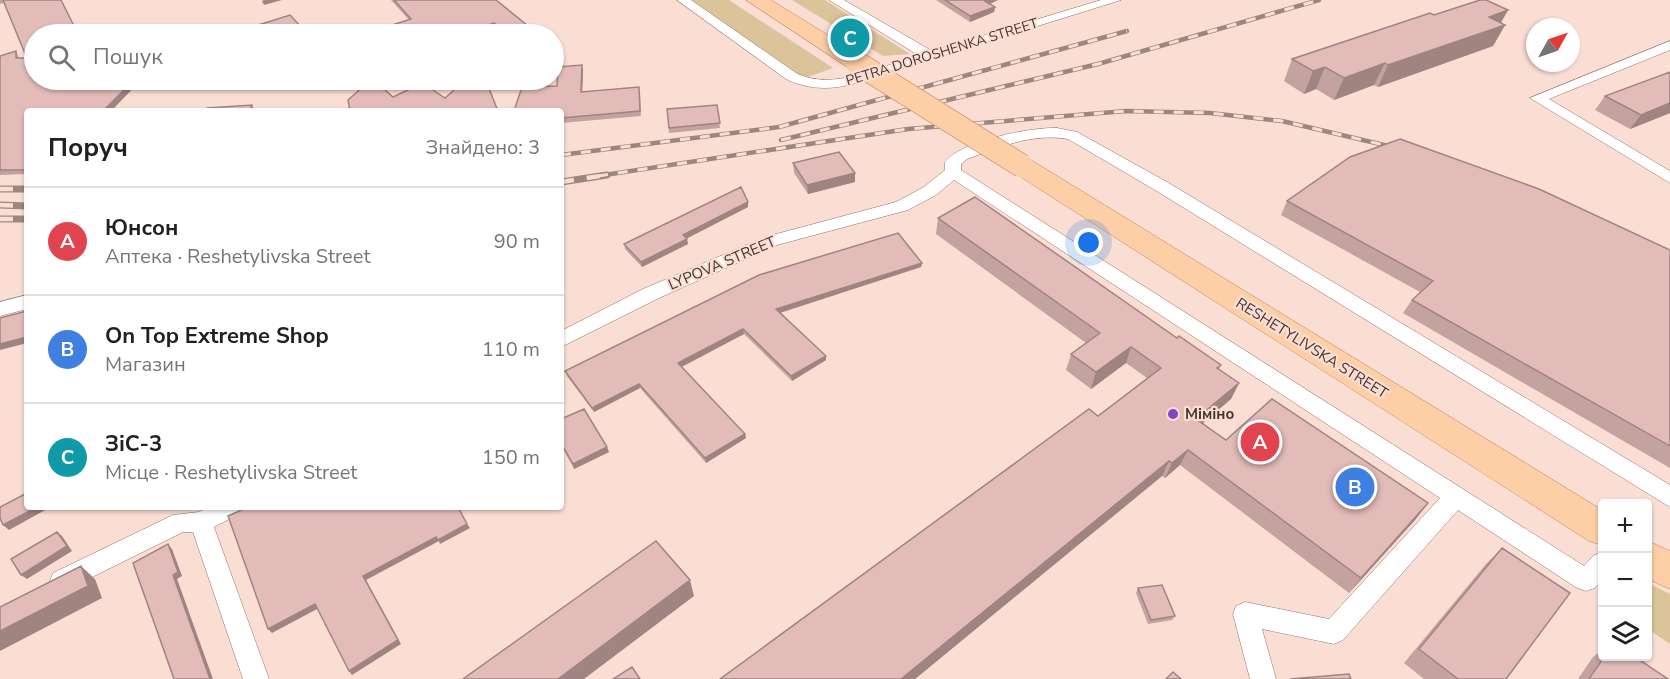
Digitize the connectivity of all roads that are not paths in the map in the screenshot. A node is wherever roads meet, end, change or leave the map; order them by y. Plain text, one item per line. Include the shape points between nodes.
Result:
1 (683, 0) edge
2 (756, 0) edge
3 (835, 0) edge
4 (1115, 0) edge
5 (1670, 45) edge
6 (930, 56) junction
7 (953, 172) junction
8 (1670, 178) edge
9 (24, 303) edge
10 (0, 309) edge
11 (564, 338) edge
12 (1455, 497) junction
13 (1670, 497) edge
14 (225, 510) edge
15 (201, 522) junction
16 (1598, 526) edge
17 (1652, 561) edge
18 (1598, 567) edge
19 (1670, 572) edge
20 (43, 591) edge
21 (256, 679) edge
22 (1263, 679) edge

1 - 6 street, PETRA DOROSHENKA STREET via 802,82 844,82
2 - 16 main road, RESHETYLIVSKA STREET, bridge
3 - 6 street
4 - 6 street, PETRA DOROSHENKA STREET
5 - 8 street via 1537,98
7 - 11 street, LYPOVA STREET via 902,206 771,241 650,294
7 - 12 street
7 - 13 street, LYPOVA STREET via 953,162 961,156 1020,134 1056,131 1072,135
9 - 10 street
12 - 18 street via 1586,580
12 - 22 street via 1334,632 1245,614
14 - 15 street
15 - 20 street via 182,522
15 - 21 street
17 - 19 main road

